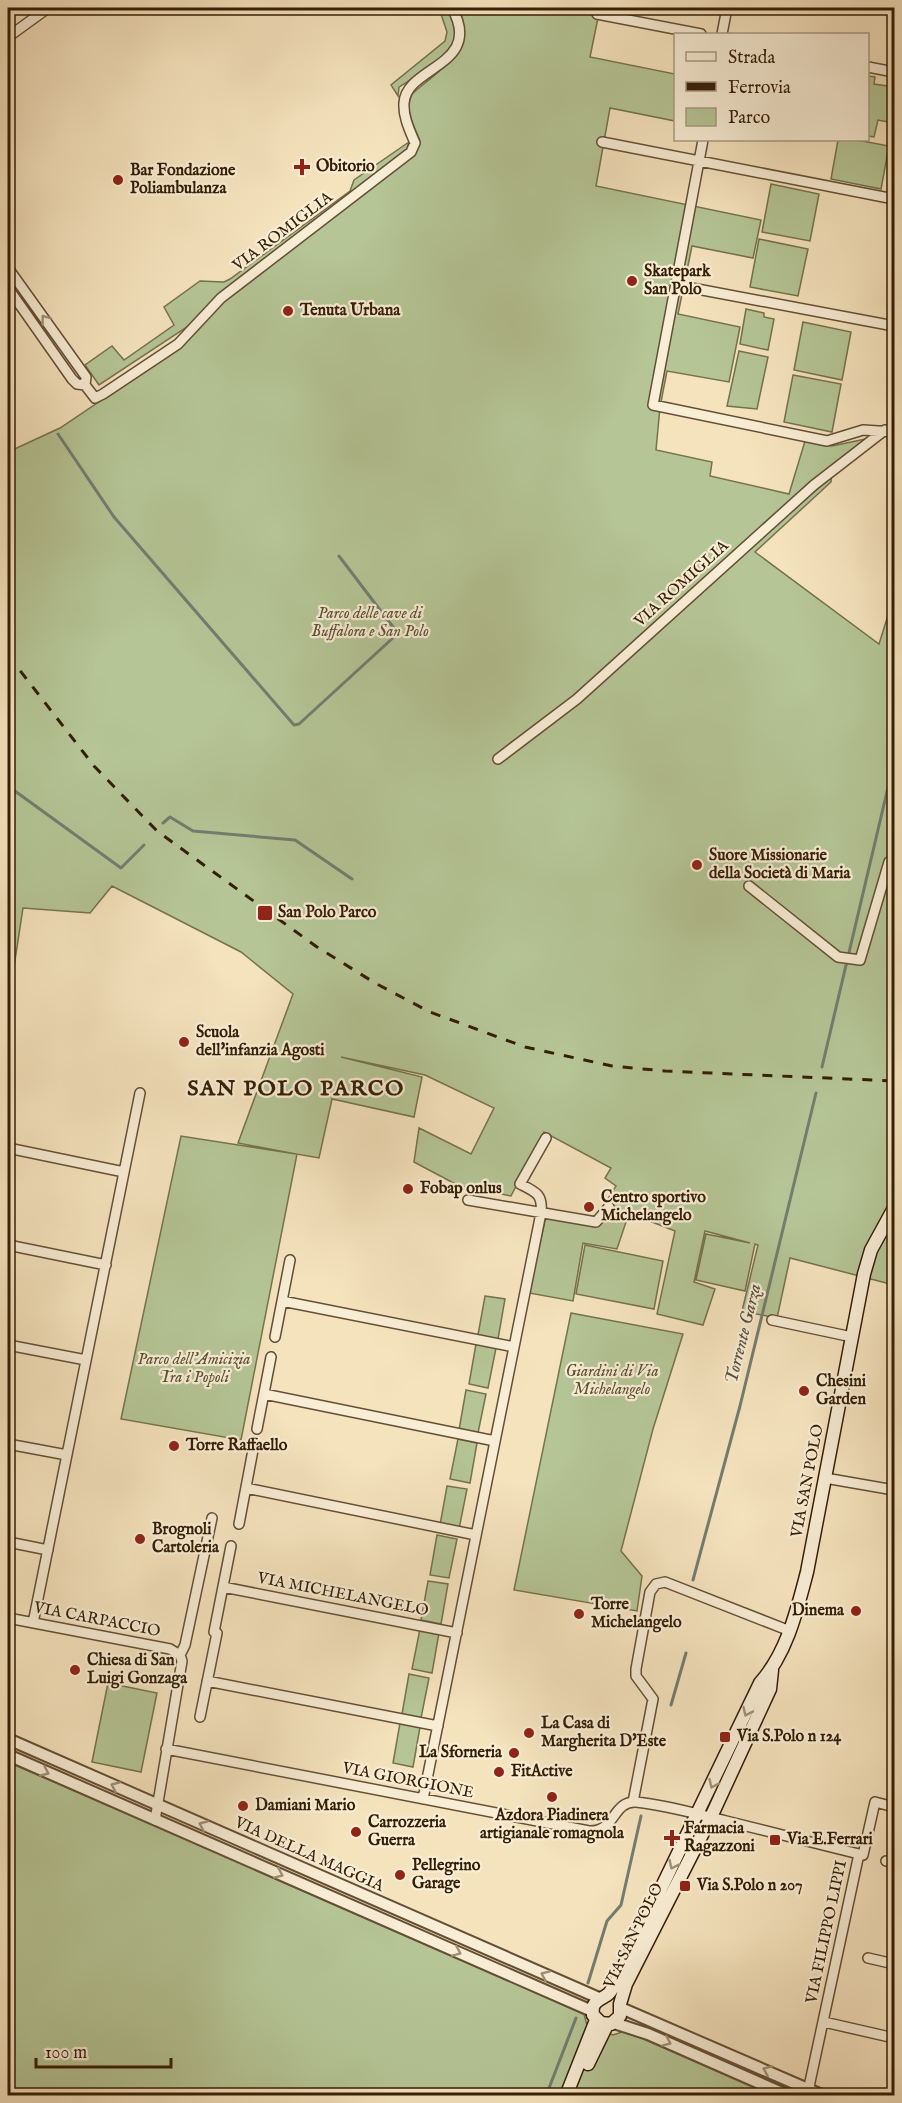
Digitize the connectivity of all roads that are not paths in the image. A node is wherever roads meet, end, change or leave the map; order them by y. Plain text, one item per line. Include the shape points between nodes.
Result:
1 (48, 8) edge
2 (452, 8) edge
3 (727, 8) edge
4 (597, 14) dead end
5 (695, 33) edge
6 (722, 33) edge
7 (8, 37) edge
8 (869, 67) edge
9 (894, 72) edge
10 (703, 141) edge
11 (602, 142) dead end
12 (699, 162) junction
13 (894, 199) edge
14 (8, 268) edge
15 (11, 280) edge
16 (676, 285) junction
17 (8, 288) edge
18 (894, 326) edge
19 (51, 348) junction
20 (77, 364) junction
21 (85, 385) junction
22 (890, 431) edge
23 (498, 759) dead end
24 (894, 861) edge
25 (749, 886) dead end
26 (140, 1093) dead end
27 (546, 1138) dead end
28 (8, 1148) edge
29 (124, 1172) junction
30 (468, 1200) dead end
31 (609, 1207) dead end
32 (894, 1208) edge
33 (542, 1213) junction
34 (8, 1245) edge
35 (290, 1260) dead end
36 (106, 1265) junction
37 (282, 1301) junction
38 (772, 1320) dead end
39 (276, 1337) dead end
40 (852, 1337) junction
41 (8, 1345) edge
42 (514, 1347) junction
43 (271, 1357) dead end
44 (86, 1360) junction
45 (264, 1394) junction
46 (257, 1429) dead end
47 (495, 1442) junction
48 (8, 1444) edge
49 (253, 1450) dead end
50 (67, 1455) junction
51 (825, 1478) junction
52 (246, 1488) junction
53 (894, 1490) edge
54 (212, 1518) dead end
55 (239, 1524) dead end
56 (476, 1535) junction
57 (8, 1542) edge
58 (231, 1546) dead end
59 (48, 1550) junction
60 (223, 1587) junction
61 (8, 1618) edge
62 (33, 1623) junction
63 (789, 1631) junction
64 (457, 1633) junction
65 (180, 1655) junction
66 (207, 1681) junction
67 (200, 1717) dead end
68 (438, 1726) junction
69 (8, 1739) edge
70 (166, 1749) junction
71 (8, 1755) edge
72 (423, 1799) junction
73 (633, 1802) junction
74 (158, 1806) junction
75 (894, 1807) edge
76 (705, 1815) junction
77 (155, 1820) junction
78 (859, 1854) junction
79 (868, 1958) dead end
80 (894, 1964) edge
81 (602, 1997) junction
82 (620, 2006) junction
83 (602, 2019) junction
84 (824, 2022) junction
85 (894, 2038) edge
86 (808, 2092) edge
87 (566, 2096) edge
88 (574, 2096) edge
89 (789, 2096) edge
90 (824, 2096) edge

1 - 7 street
2 - 21 street, VIA ROMIGLIA via 459,19 456,48 408,91 403,102 415,143 411,152 221,298 178,344 95,398
3 - 6 street
4 - 5 street
8 - 9 street
10 - 12 street
11 - 12 street
12 - 13 street
12 - 16 street
14 - 15 street
20 -> 15 street
16 - 18 street
16 - 22 street via 653,405 827,441 863,430
17 - 19 street
19 - 20 street via 71,365
19 - 21 street via 72,379
20 - 21 street via 86,377
22 - 23 street, VIA ROMIGLIA via 814,485 577,699
24 - 25 street via 889,862 860,960 838,957
26 - 29 street
27 - 33 street via 520,1184 540,1194
28 - 29 street
29 - 36 street
30 - 33 street
31 - 33 street via 596,1222
32 - 40 main road, VIA SAN POLO via 871,1250
33 - 42 street
34 - 36 street
35 - 37 street
36 - 44 street
37 - 39 street
37 - 42 street
38 - 40 street
40 - 51 main road, VIA SAN POLO
41 - 44 street
42 - 47 street
43 - 45 street
44 - 50 street
45 - 46 street
45 - 47 street
47 - 56 street
48 - 50 street
49 - 52 street
50 - 59 street
51 - 53 street
51 - 63 main road, VIA SAN POLO via 807,1572
52 - 55 street
52 - 56 street
54 - 65 street via 186,1645
56 - 64 street
57 - 59 street
58 - 60 street
59 - 62 street
60 - 64 street, VIA MICHELANGELO
60 - 66 street
61 - 62 street, VIA CARPACCIO
62 - 65 street, VIA CARPACCIO via 170,1649
63 - 73 street via 665,1582 656,1584 650,1592 636,1669 636,1676 653,1699
63 - 76 main road, VIA SAN POLO via 772,1670 770,1689
64 - 68 street
65 - 70 street via 182,1662
66 - 67 street
66 - 68 street
68 - 72 street
74 -> 69 street, VIA DELLA MAGGIA
70 - 72 street, VIA GIORGIONE
70 - 74 street
71 -> 77 street, VIA DELLA MAGGIA
72 - 73 street, VIA GIORGIONE via 600,1831 617,1811
73 - 76 street
74 - 77 street
81 -> 74 street, VIA DELLA MAGGIA
75 - 78 street, VIA FILIPPO LIPPI via 875,1802 862,1855
76 - 78 street
76 -> 81 main road, VIA SAN POLO via 616,1982
76 - 82 main road, VIA SAN POLO via 626,1984
77 -> 83 street, VIA DELLA MAGGIA
78 - 84 street, VIA FILIPPO LIPPI
79 - 80 street
81 - 82 main road, VIA SAN POLO via 616,1999
81 - 83 main road, VIA SAN POLO
82 - 83 main road, VIA SAN POLO via 620,2016
86 -> 82 street
83 - 87 main road, VIA SAN POLO
83 - 88 main road, VIA SAN POLO
83 -> 89 street, VIA DELLA MAGGIA via 640,2030
84 - 85 street, VIA FILIPPO LIPPI
84 - 86 street, VIA FILIPPO LIPPI
86 - 90 street

